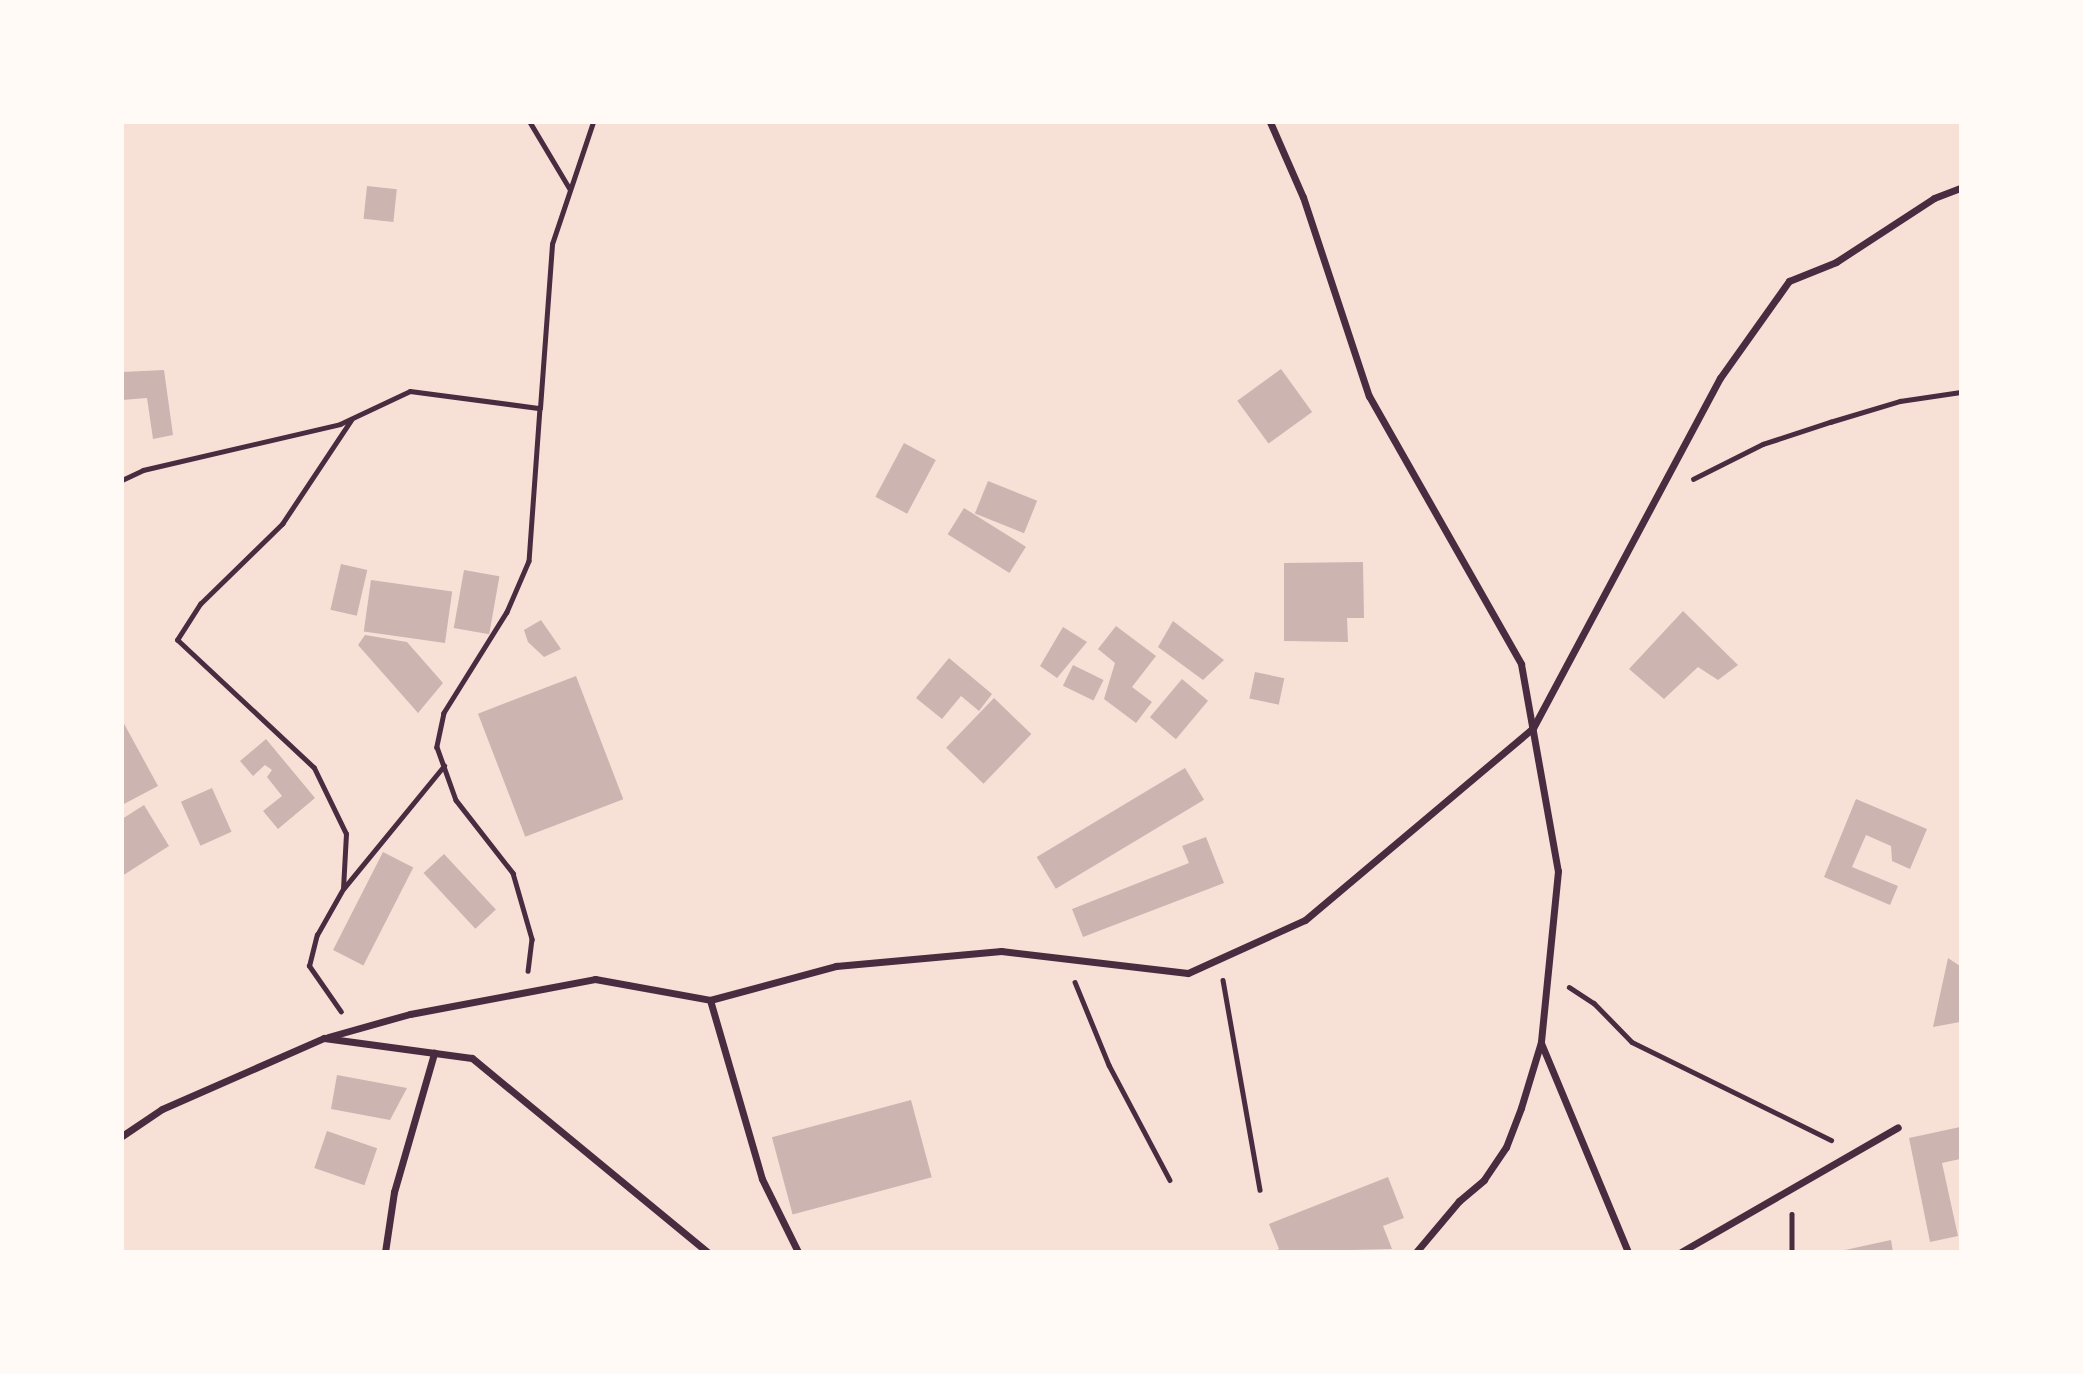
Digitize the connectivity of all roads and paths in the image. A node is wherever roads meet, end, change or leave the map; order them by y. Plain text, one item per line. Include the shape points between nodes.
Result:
1 (530, 122) edge
2 (593, 122) edge
3 (1270, 122) edge
4 (1961, 188) edge
5 (570, 190) junction
6 (1961, 392) edge
7 (540, 408) junction
8 (351, 419) junction
9 (122, 480) edge
10 (1658, 495) junction
11 (1533, 728) junction
12 (444, 766) junction
13 (343, 889) junction
14 (1220, 958) junction
15 (1065, 959) junction
16 (1548, 973) junction
17 (525, 992) junction
18 (710, 1000) junction
19 (356, 1029) junction
20 (324, 1038) junction
21 (1541, 1042) junction
22 (434, 1053) junction
23 (1898, 1127) dead end
24 (122, 1136) edge
25 (1855, 1152) junction
26 (1170, 1180) dead end
27 (1792, 1188) junction
28 (1260, 1190) dead end
29 (385, 1251) edge
30 (707, 1251) edge
31 (798, 1251) edge
32 (1416, 1251) edge
33 (1628, 1251) edge
34 (1681, 1251) edge
35 (1792, 1251) edge

1 - 5 path
2 - 5 path
3 - 11 street via 1303,197 1369,396 1521,664
4 - 10 street via 1934,198 1836,262 1789,281 1720,378
5 - 7 path via 552,244
6 - 10 path via 1900,401 1763,444
7 - 8 path via 410,391
7 - 12 path via 529,561 507,612 444,713 437,747
8 - 9 path via 144,470
8 - 13 path via 282,524 200,604 177,640 314,768 346,834
10 - 11 street
11 - 14 street via 1305,920
11 - 16 street via 1558,871
12 - 13 path
12 - 17 path via 456,800 513,873 532,939
13 - 19 path via 317,935 309,966
14 - 15 street via 1188,973
14 - 28 path
15 - 18 street via 1001,951 836,966
15 - 26 path via 1108,1065
16 - 21 street
16 - 25 path via 1594,1003 1632,1042
17 - 18 street via 595,979
17 - 19 street
18 - 31 street via 762,1179
19 - 20 street
20 - 22 street
20 - 24 street via 162,1109
21 - 32 street via 1506,1147 1484,1180 1459,1201
21 - 33 street
22 - 29 street via 394,1192
22 - 30 street via 472,1058
23 - 25 street
25 - 27 street
27 - 34 street
27 - 35 path

